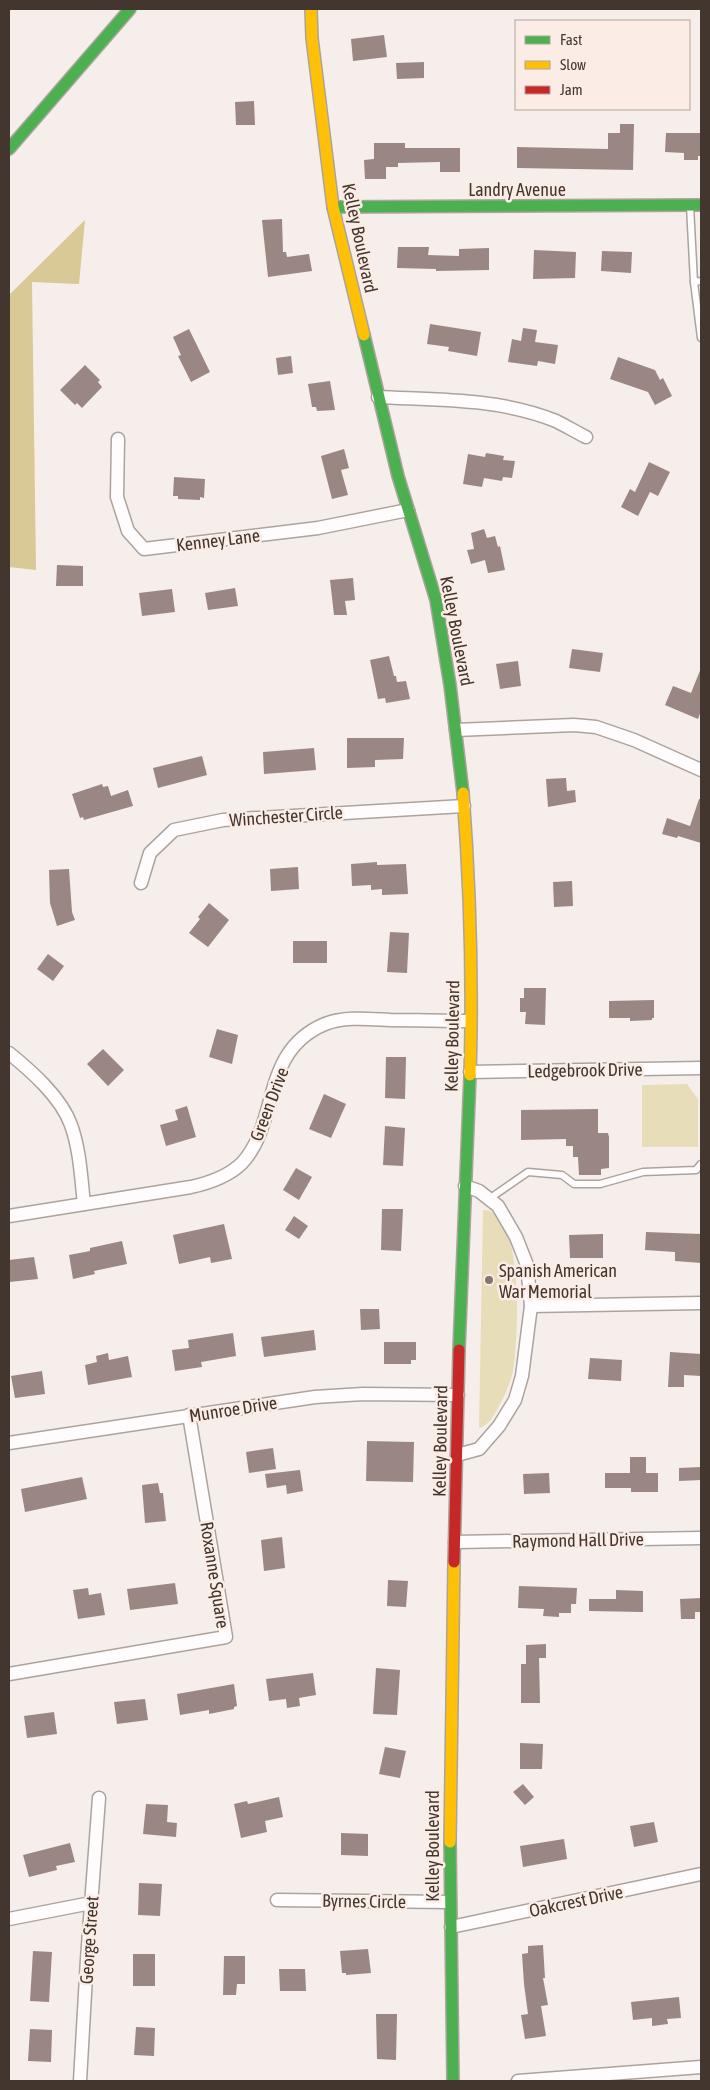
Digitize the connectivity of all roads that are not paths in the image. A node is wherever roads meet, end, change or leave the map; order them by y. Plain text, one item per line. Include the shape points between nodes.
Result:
1 (130, 9) edge
2 (311, 9) edge
3 (9, 149) edge
4 (695, 205) edge
5 (332, 207) junction
6 (698, 282) edge
7 (701, 294) edge
8 (701, 338) edge
9 (378, 397) junction
10 (586, 437) dead end
11 (118, 439) dead end
12 (408, 510) junction
13 (456, 730) junction
14 (701, 770) edge
15 (464, 806) junction
16 (141, 883) dead end
17 (470, 1021) junction
18 (9, 1053) edge
19 (701, 1068) edge
20 (470, 1072) junction
21 (701, 1164) edge
22 (465, 1186) junction
23 (489, 1199) junction
24 (84, 1204) junction
25 (9, 1216) edge
26 (701, 1303) edge
27 (530, 1306) junction
28 (458, 1395) junction
29 (189, 1415) junction
30 (9, 1443) edge
31 (457, 1455) junction
32 (701, 1538) edge
33 (455, 1542) junction
34 (9, 1674) edge
35 (99, 1798) dead end
36 (701, 1874) edge
37 (277, 1900) dead end
38 (450, 1902) junction
39 (91, 1903) junction
40 (9, 1919) edge
41 (451, 1927) junction
42 (701, 2067) edge
43 (80, 2081) edge
44 (453, 2081) edge
45 (518, 2081) edge

1 - 3 main road
2 - 5 main road, Kelley Boulevard
4 - 5 main road, Landry Avenue
4 - 6 lane
5 - 9 main road, Kelley Boulevard
6 - 7 lane
6 - 8 lane
9 - 10 street via 470,401 515,409 555,421
9 - 12 main road, Kelley Boulevard
11 - 12 street, Kenney Lane via 117,497 128,530 144,549 318,528
12 - 13 main road, Kelley Boulevard via 436,600
13 - 14 street via 574,724 596,727
13 - 15 main road, Kelley Boulevard
15 - 16 street, Winchester Circle via 223,820 174,830 150,853
15 - 17 main road, Kelley Boulevard via 472,960
17 - 20 main road, Kelley Boulevard
17 - 24 street, Green Drive via 351,1019 326,1024 300,1040 290,1052 271,1094 256,1141 242,1163 230,1173 190,1187
18 - 24 street via 52,1094 71,1123 80,1156
19 - 20 street, Ledgebrook Drive
20 - 22 main road, Kelley Boulevard
21 - 23 lane via 696,1170 643,1172 600,1184 574,1184 562,1175 528,1172
22 - 23 street
22 - 28 main road, Kelley Boulevard
23 - 27 street via 498,1206 516,1237 527,1265
24 - 25 street, Green Drive
26 - 27 street
27 - 31 street via 522,1376 515,1400 479,1449
28 - 29 street, Munroe Drive via 314,1397
28 - 31 main road, Kelley Boulevard
29 - 30 street, Munroe Drive
29 - 34 street, Roxanne Square via 226,1637
31 - 33 main road, Kelley Boulevard
32 - 33 street, Raymond Hall Drive
33 - 38 main road, Kelley Boulevard
35 - 39 street, George Street
36 - 41 street, Oakcrest Drive
37 - 38 street, Byrnes Circle
38 - 41 main road, Kelley Boulevard
39 - 40 street
39 - 43 street, George Street
41 - 44 main road, Kelley Boulevard
42 - 45 street

